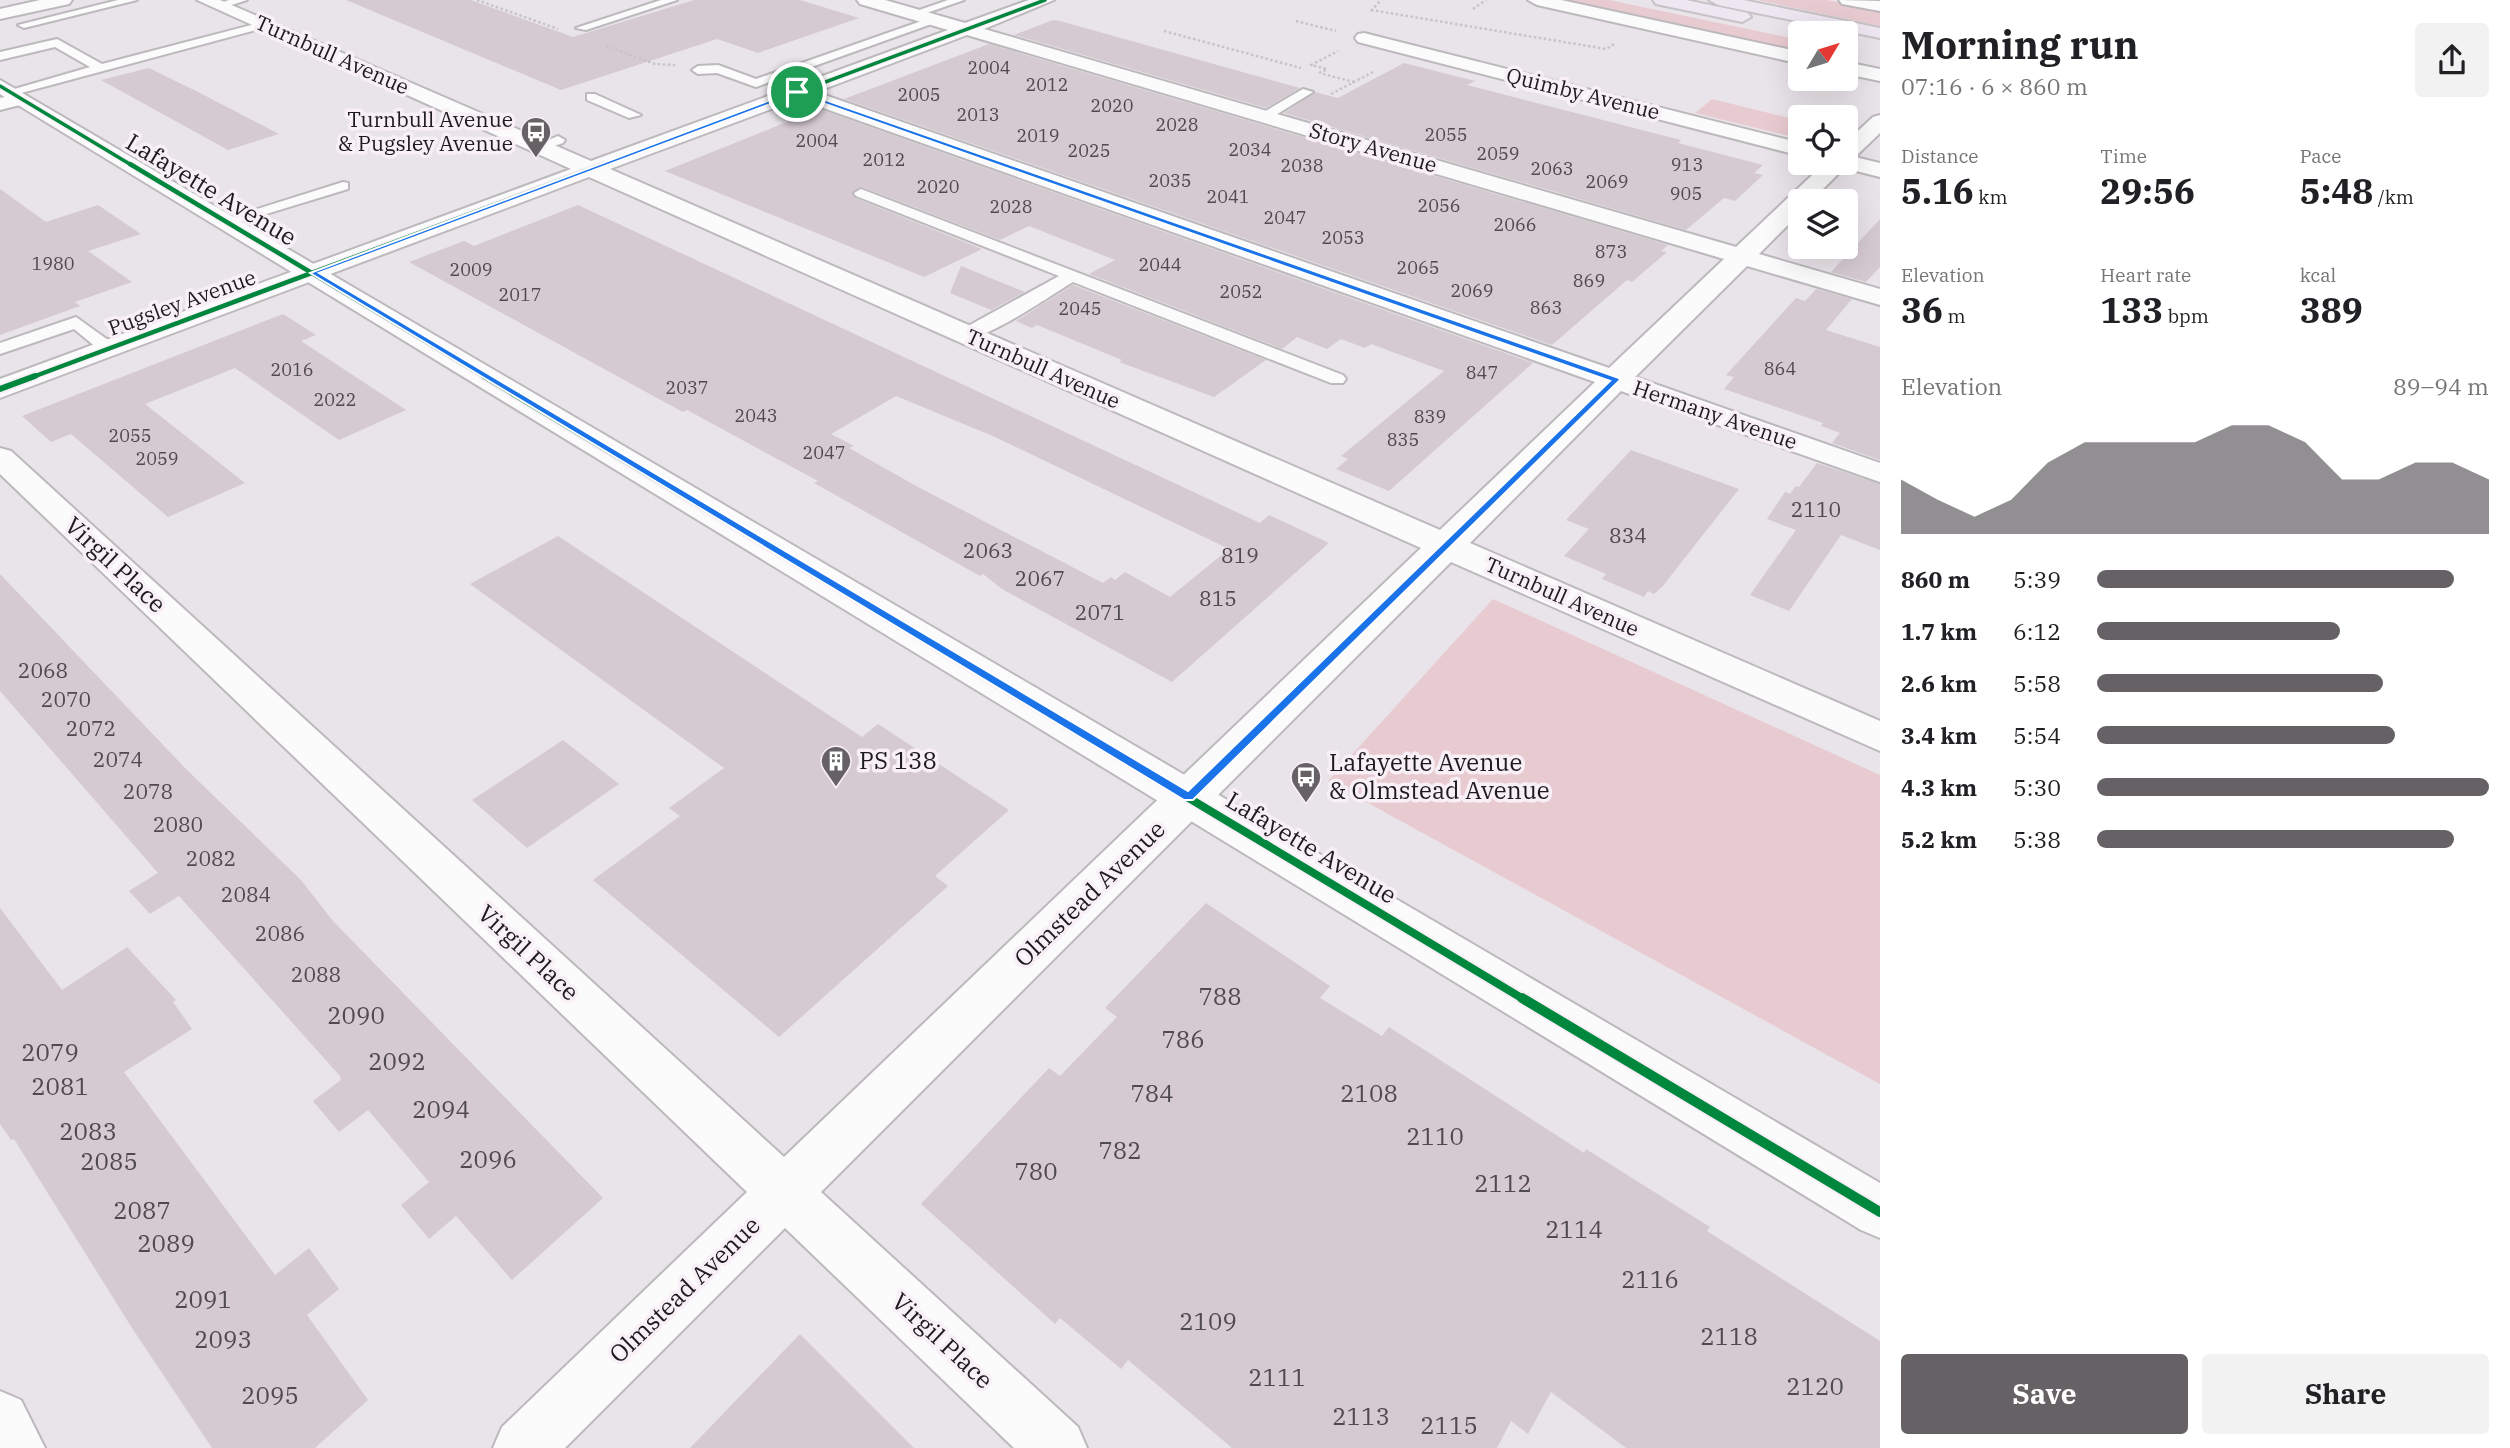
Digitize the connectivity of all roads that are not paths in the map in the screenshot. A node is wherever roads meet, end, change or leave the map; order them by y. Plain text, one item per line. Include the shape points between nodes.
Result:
1 (63, 0) edge
2 (132, 0) edge
3 (242, 0) edge
4 (672, 0) edge
5 (866, 0) edge
6 (1045, 0) edge
7 (1536, 0) edge
8 (1642, 0) edge
9 (1662, 0) edge
10 (1718, 0) edge
11 (1848, 0) edge
12 (952, 1) edge
13 (213, 3) edge
14 (1880, 6) edge
15 (78, 13) junction
16 (0, 14) edge
17 (914, 14) junction
18 (1730, 15) junction
19 (933, 19) junction
20 (82, 25) dead end
21 (263, 25) junction
22 (1788, 27) edge
23 (582, 28) dead end
24 (967, 29) junction
25 (1880, 33) edge
26 (56, 37) junction
27 (1364, 38) road end
28 (1858, 41) edge
29 (1880, 46) edge
30 (1788, 55) edge
31 (0, 56) edge
32 (100, 68) junction
33 (698, 70) dead end
34 (1858, 70) edge
35 (1880, 75) edge
36 (797, 92) junction
37 (1307, 92) dead end
38 (8, 95) edge
39 (591, 97) dead end
40 (634, 115) dead end
41 (1264, 116) junction
42 (1880, 121) edge
43 (1858, 142) edge
44 (1788, 147) edge
45 (1858, 165) edge
46 (590, 170) junction
47 (1880, 170) edge
48 (1825, 175) edge
49 (343, 186) dead end
50 (861, 193) dead end
51 (227, 221) junction
52 (1742, 257) junction
53 (314, 273) junction
54 (1071, 276) junction
55 (1880, 297) edge
56 (965, 335) junction
57 (0, 349) edge
58 (109, 349) junction
59 (1337, 379) dead end
60 (1616, 380) junction
61 (0, 389) edge
62 (0, 457) edge
63 (1880, 473) edge
64 (1447, 546) junction
65 (1880, 737) edge
66 (1189, 797) junction
67 (784, 1193) junction
68 (1880, 1212) edge
69 (0, 1421) edge
70 (15, 1448) edge
71 (523, 1448) edge
72 (1057, 1448) edge

1 - 16 street
2 - 15 lane
3 - 13 lane
4 - 23 lane
5 - 17 street, Story Avenue
6 - 24 street, Pugsley Avenue
7 - 30 street
8 - 18 highway
9 - 18 highway
10 - 25 highway
11 - 14 street
12 - 17 lane
13 - 21 street, Turnbull Avenue
15 - 20 lane via 95,22
15 - 26 lane via 24,25
17 - 19 street, Story Avenue
18 - 22 highway
19 - 24 street, Story Avenue
19 - 33 lane via 756,83 722,64
21 - 32 lane
21 - 46 street, Turnbull Avenue via 548,144
24 - 36 street, Pugsley Avenue
24 - 41 street, Story Avenue
26 - 31 lane
26 - 32 lane
27 - 44 street, Quimby Avenue
28 - 29 highway
32 - 38 lane
34 - 35 street
36 - 46 street, Pugsley Avenue
36 - 60 street, Hermany Avenue
37 - 41 lane
38 - 51 street, Lafayette Avenue
39 - 40 lane
41 - 52 street, Story Avenue
42 - 43 street
45 - 47 street
46 - 53 street, Pugsley Avenue
46 - 56 street, Turnbull Avenue
48 - 52 street, Olmstead Avenue
49 - 51 lane
50 - 54 lane
51 - 53 street, Lafayette Avenue
52 - 55 street, Story Avenue
52 - 60 street, Olmstead Avenue
53 - 58 street, Pugsley Avenue
53 - 66 street, Lafayette Avenue
54 - 56 lane
54 - 59 lane
56 - 64 street, Turnbull Avenue
57 - 58 lane via 76,322
58 - 61 street, Pugsley Avenue
60 - 63 street, Hermany Avenue
60 - 64 street, Olmstead Avenue
62 - 67 street, Virgil Place
64 - 65 street, Turnbull Avenue
64 - 66 street, Olmstead Avenue
66 - 67 street, Olmstead Avenue
66 - 68 street, Lafayette Avenue
67 - 71 street, Olmstead Avenue
67 - 72 street, Virgil Place
69 - 70 street

